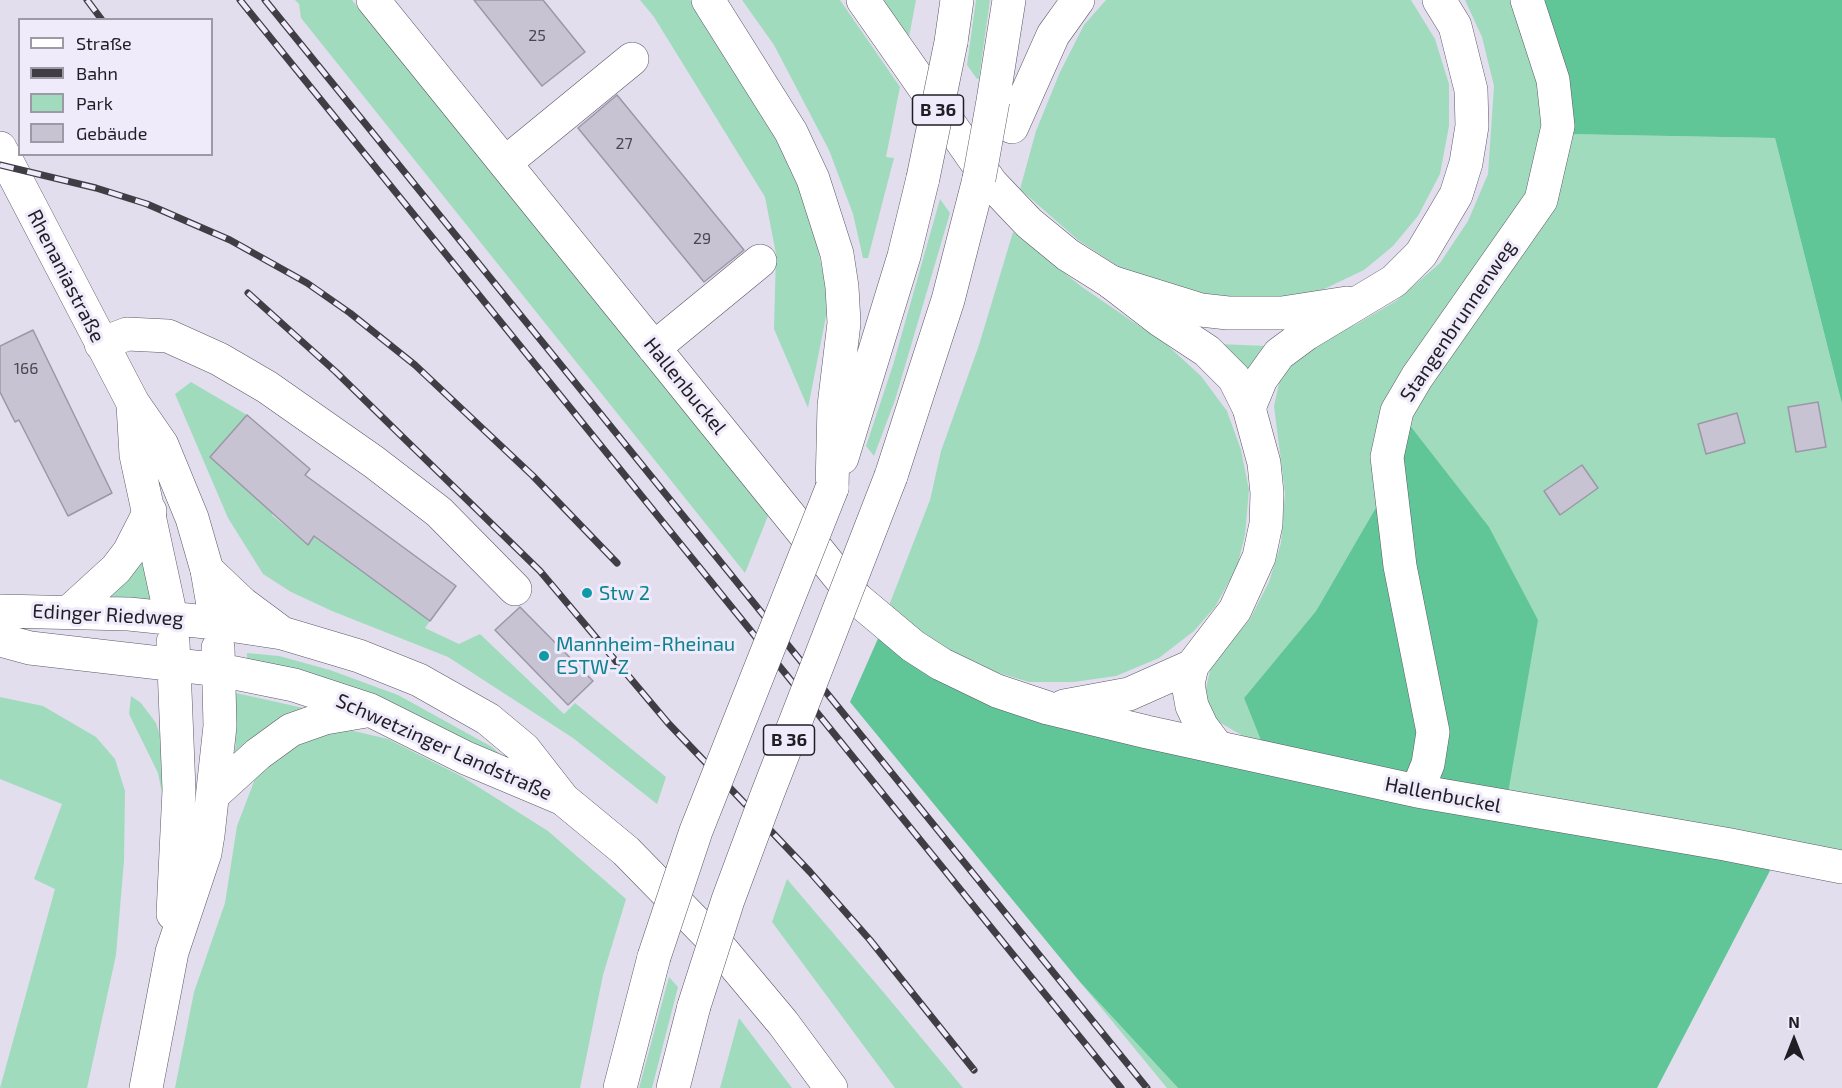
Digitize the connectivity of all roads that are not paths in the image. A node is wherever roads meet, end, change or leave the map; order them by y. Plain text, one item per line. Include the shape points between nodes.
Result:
1 (373, 0) edge
2 (708, 0) edge
3 (863, 0) edge
4 (957, 0) edge
5 (1009, 0) edge
6 (1078, 0) edge
7 (1439, 0) edge
8 (1527, 0) edge
9 (632, 59) dead end
10 (0, 148) edge
11 (505, 163) junction
12 (979, 179) junction
13 (760, 261) dead end
14 (1111, 282) junction
15 (1357, 302) junction
16 (101, 344) junction
17 (654, 348) junction
18 (133, 403) junction
19 (1249, 408) junction
20 (843, 417) junction
21 (150, 512) junction
22 (207, 570) junction
23 (515, 589) dead end
24 (0, 611) edge
25 (70, 611) junction
26 (171, 617) junction
27 (216, 622) junction
28 (282, 633) junction
29 (0, 640) edge
30 (175, 664) junction
31 (1191, 666) junction
32 (220, 670) junction
33 (1048, 708) junction
34 (370, 710) junction
35 (1217, 747) junction
36 (1417, 791) junction
37 (214, 794) junction
38 (563, 799) junction
39 (1842, 867) edge
40 (172, 952) junction
41 (146, 1088) edge
42 (620, 1088) edge
43 (673, 1088) edge
44 (831, 1088) edge

1 - 11 main road, Hallenbuckel
2 - 20 main road via 791,132 829,223 842,287
3 - 14 main road via 991,183 1029,223 1068,255
4 - 20 main road, B 36, bridge via 904,256
5 - 12 main road, B 36, bridge
6 - 12 main road via 1053,35 1012,127
7 - 15 main road via 1455,26 1471,90 1472,126 1466,163 1456,195 1421,254 1394,280
8 - 36 main road, Stangenbrunnenweg via 1554,80 1558,126 1541,200 1402,402 1387,457 1400,566 1434,732 1428,764
9 - 11 main road
10 - 16 main road, Rhenaniastraße
11 - 17 main road, Hallenbuckel
12 - 43 main road, B 36, bridge via 948,300 891,476 728,900
13 - 17 main road
14 - 15 main road via 1201,310 1228,313 1282,313
14 - 19 main road via 1207,351 1234,378
15 - 19 main road via 1279,354 1266,371
16 - 18 main road, Rhenaniastraße
16 - 23 main road via 127,334 168,336 267,387 439,513
17 - 33 main road, Hallenbuckel via 857,599 941,664 997,691
18 - 21 main road, Rhenaniastraße via 136,455
18 - 22 main road, Rhenaniastraße via 162,445 192,518
19 - 31 main road via 1264,463 1267,493 1259,557 1235,610
20 - 42 main road, B 36, bridge via 832,488 700,820 654,957
21 - 25 main road via 116,569
21 - 26 main road, Rhenaniastraße
22 - 27 main road, Rhenaniastraße
22 - 28 main road
24 - 25 main road, Edinger Riedweg
25 - 26 main road, Edinger Riedweg
26 - 27 main road, Edinger Riedweg
26 - 30 main road
27 - 28 main road, Edinger Riedweg
27 - 32 main road, Rhenaniastraße
28 - 38 main road, Schwetzinger Landstraße via 359,656 419,680 488,719 524,749
29 - 30 main road, Edinger Riedweg via 30,648
30 - 32 main road, Schwetzinger Landstraße
30 - 40 main road via 179,790
31 - 33 main road, Hallenbuckel via 1129,694
31 - 35 main road via 1191,706
32 - 34 main road, Schwetzinger Landstraße via 294,685
32 - 37 main road
33 - 35 main road, Hallenbuckel
34 - 37 main road via 325,718 291,730
34 - 38 main road, Schwetzinger Landstraße via 466,758
35 - 36 main road, Hallenbuckel
36 - 39 main road, Hallenbuckel
37 - 40 main road via 205,853
38 - 44 main road, Schwetzinger Landstraße via 626,851 716,943
40 - 41 main road

